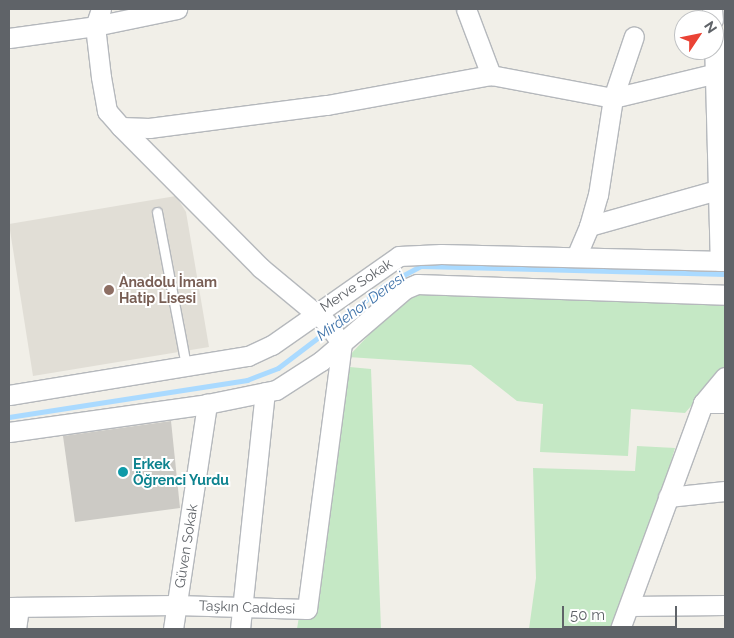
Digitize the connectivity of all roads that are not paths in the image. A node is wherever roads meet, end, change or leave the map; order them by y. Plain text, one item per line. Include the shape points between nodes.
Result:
1 (177, 9) edge
2 (466, 9) edge
3 (98, 17) edge
4 (634, 36) dead end
5 (9, 38) edge
6 (721, 72) edge
7 (491, 75) junction
8 (613, 98) junction
9 (121, 127) junction
10 (717, 190) junction
11 (157, 212) dead end
12 (589, 226) junction
13 (576, 257) junction
14 (723, 261) edge
15 (725, 295) edge
16 (330, 328) junction
17 (186, 366) junction
18 (725, 378) edge
19 (265, 392) junction
20 (9, 395) edge
21 (703, 403) junction
22 (207, 404) junction
23 (725, 404) edge
24 (9, 432) edge
25 (725, 491) edge
26 (668, 497) junction
27 (176, 605) junction
28 (725, 605) edge
29 (629, 606) junction
30 (14, 607) edge
31 (241, 607) junction
32 (16, 629) edge
33 (173, 629) edge
34 (240, 629) edge
35 (620, 629) edge

1 - 3 street
2 - 7 street
3 - 5 street
3 - 9 street via 107,111
4 - 8 street
6 - 8 street
6 - 10 street
7 - 8 street
7 - 9 street via 326,105 149,128
8 - 12 street
9 - 16 street via 262,268
10 - 12 street
10 - 14 street
11 - 17 lane
12 - 13 street
13 - 14 street, Merve Sokak
13 - 16 street, Merve Sokak via 399,256
15 - 16 street via 417,284
16 - 17 street, Merve Sokak via 248,356
16 - 19 street via 283,385
16 - 31 street, Taşkın Caddesi via 307,609
17 - 20 street, Merve Sokak
18 - 21 street
19 - 22 street
19 - 31 street
21 - 23 street
21 - 26 street
22 - 24 street
22 - 27 street, Güven Sokak
25 - 26 street
26 - 29 street
27 - 30 street, Taşkın Caddesi
27 - 31 street, Taşkın Caddesi
27 - 33 street, Güven Sokak
28 - 29 street
29 - 35 street
30 - 32 street
31 - 34 street

